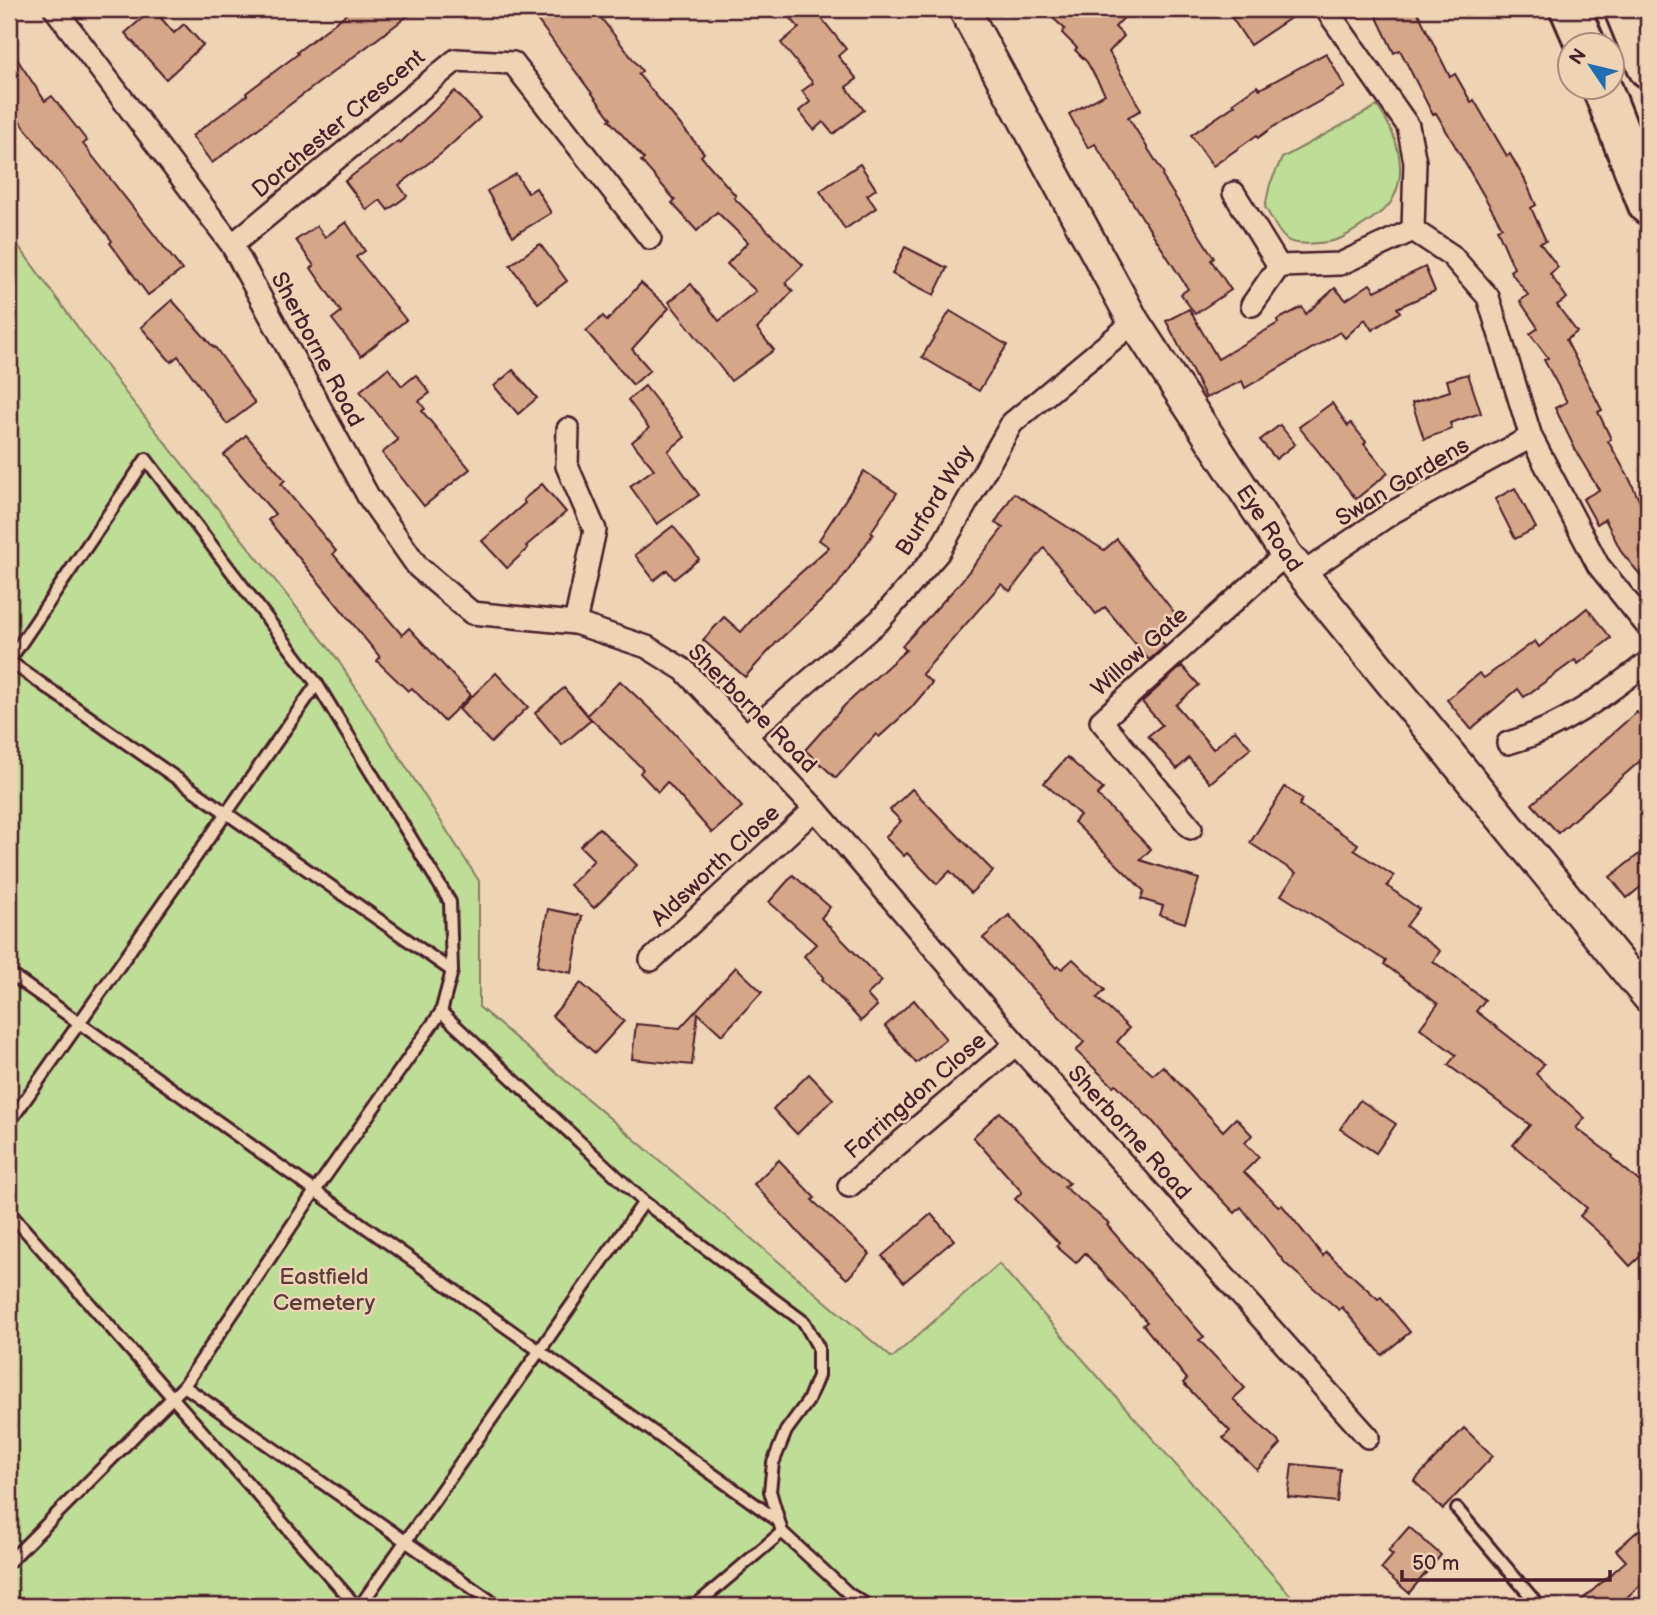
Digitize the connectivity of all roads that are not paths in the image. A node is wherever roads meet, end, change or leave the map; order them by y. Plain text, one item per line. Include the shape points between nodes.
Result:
1 (55, 9) edge
2 (964, 9) edge
3 (1326, 9) edge
4 (1570, 9) edge
5 (1625, 9) edge
6 (1580, 32) edge
7 (1648, 68) edge
8 (1608, 102) edge
9 (1234, 193) dead end
10 (1648, 205) edge
11 (1413, 230) junction
12 (650, 238) dead end
13 (232, 245) junction
14 (1279, 266) junction
15 (1252, 305) dead end
16 (1134, 322) junction
17 (568, 429) dead end
18 (1531, 437) junction
19 (1294, 565) junction
20 (575, 623) junction
21 (1648, 627) edge
22 (9, 661) edge
23 (1648, 662) edge
24 (317, 684) junction
25 (746, 735) junction
26 (1508, 743) dead end
27 (815, 809) junction
28 (226, 813) junction
29 (1191, 828) dead end
30 (651, 960) dead end
31 (452, 971) junction
32 (9, 972) edge
33 (1648, 997) edge
34 (441, 1012) junction
35 (79, 1023) junction
36 (1016, 1044) junction
37 (9, 1124) edge
38 (849, 1186) dead end
39 (316, 1191) junction
40 (644, 1202) junction
41 (9, 1212) edge
42 (540, 1352) junction
43 (184, 1386) junction
44 (173, 1399) junction
45 (1368, 1437) dead end
46 (1457, 1509) dead end
47 (776, 1520) junction
48 (782, 1532) junction
49 (406, 1541) junction
50 (9, 1562) edge
51 (358, 1606) edge
52 (498, 1606) edge
53 (695, 1606) edge
54 (869, 1606) edge
55 (1539, 1606) edge

1 - 13 street, Sherborne Road
2 - 16 street, Eye Road
3 - 11 street via 1408,125 1415,162
4 - 6 highway
5 - 7 highway
8 - 10 highway
9 - 14 street
11 - 14 street via 1340,264
11 - 18 street via 1451,255 1488,297
12 - 13 street, Dorchester Crescent via 513,63 456,60
13 - 20 street, Sherborne Road via 368,496 418,567 472,613
14 - 15 street
16 - 19 street, Eye Road
16 - 25 street, Burford Way via 1012,423 938,553 880,621
17 - 20 street via 567,466 596,530
18 - 19 street, Swan Gardens
18 - 21 street via 1598,565
19 - 29 street, Willow Gate via 1101,721
19 - 33 street, Eye Road
20 - 25 street, Sherborne Road via 648,647 684,670
22 - 24 lane via 146,459
22 - 28 lane
23 - 26 street via 1555,726
24 - 28 lane
24 - 31 lane via 450,902
25 - 27 street, Sherborne Road
27 - 30 street, Aldsworth Close
27 - 36 street, Sherborne Road
28 - 31 lane
28 - 35 lane
31 - 34 lane
32 - 35 lane
34 - 39 lane
34 - 40 lane
35 - 37 lane
35 - 39 lane
36 - 38 street, Farringdon Close
36 - 45 street, Sherborne Road
39 - 42 lane
39 - 43 lane
40 - 42 lane
40 - 47 lane via 804,1322 818,1347 818,1376 773,1463 770,1491
41 - 44 lane
42 - 47 lane
42 - 49 lane
43 - 44 lane
43 - 49 lane
44 - 50 lane
44 - 51 lane
46 - 55 lane
47 - 48 lane
48 - 53 lane
48 - 54 lane via 849,1594
49 - 51 lane
49 - 52 lane

